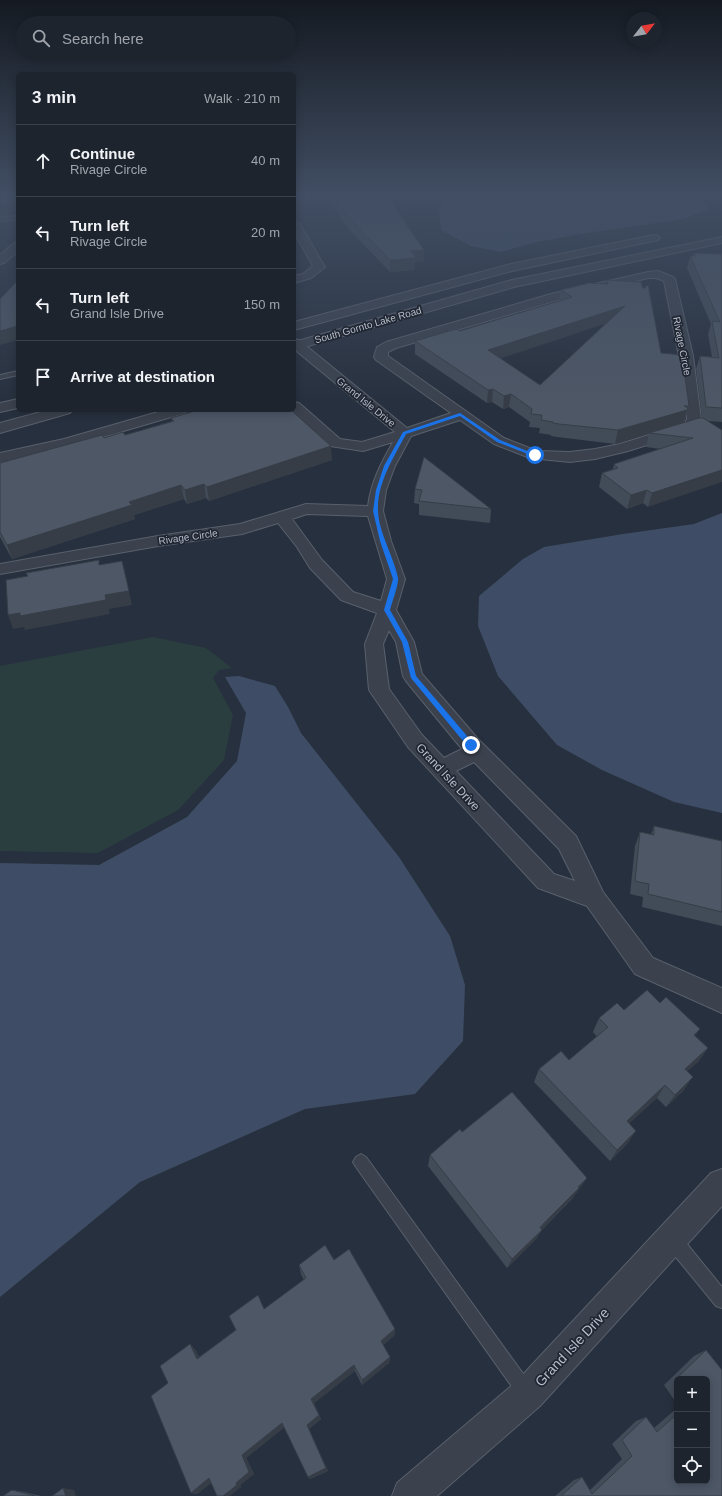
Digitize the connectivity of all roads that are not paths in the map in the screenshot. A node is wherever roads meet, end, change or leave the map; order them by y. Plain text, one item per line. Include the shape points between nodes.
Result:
1 (318, 266) edge
2 (521, 266) edge
3 (595, 266) edge
4 (296, 279) edge
5 (296, 325) edge
6 (296, 345) edge
7 (296, 346) edge
8 (16, 373) edge
9 (0, 377) edge
10 (16, 404) edge
11 (0, 408) edge
12 (296, 408) edge
13 (58, 412) edge
14 (173, 412) edge
15 (460, 415) junction
16 (0, 428) edge
17 (405, 433) junction
18 (0, 458) edge
19 (375, 511) junction
20 (283, 518) junction
21 (0, 569) edge
22 (387, 610) junction
23 (477, 751) junction
24 (441, 769) junction
25 (595, 898) junction
26 (722, 1001) edge
27 (360, 1162) dead end
28 (722, 1184) edge
29 (671, 1238) junction
30 (722, 1300) edge
31 (528, 1394) junction
32 (410, 1496) edge

1 - 4 street via 307,276
2 - 5 street, South Gornto Lake Road
3 - 6 street, South Gornto Lake Road via 512,284
7 - 17 street, Grand Isle Drive
8 - 9 lane
10 - 11 street
12 - 17 street via 335,443 363,447
13 - 16 street
14 - 18 street via 67,443
15 - 15 street, Rivage Circle via 381,357 382,350 391,345 555,297 648,275 658,274 669,279 686,356 694,419 692,427 623,448 570,457 535,455 499,441
15 - 17 street
17 - 19 street, Grand Isle Drive via 387,466 378,490
19 - 20 street, Rivage Circle via 306,509
19 - 22 street, Grand Isle Drive via 396,579
20 - 21 street, Rivage Circle via 242,529 158,540
20 - 22 street via 316,564 347,596
22 - 23 street via 405,642 413,676
22 - 24 street, Grand Isle Drive via 374,644 379,690 415,741
23 - 24 street
23 - 25 street via 568,843
24 - 25 street, Grand Isle Drive via 546,881
25 - 26 street via 644,966
27 - 31 lane
28 - 29 street, Grand Isle Drive
29 - 30 lane
29 - 31 street, Grand Isle Drive
31 - 32 street, Grand Isle Drive

